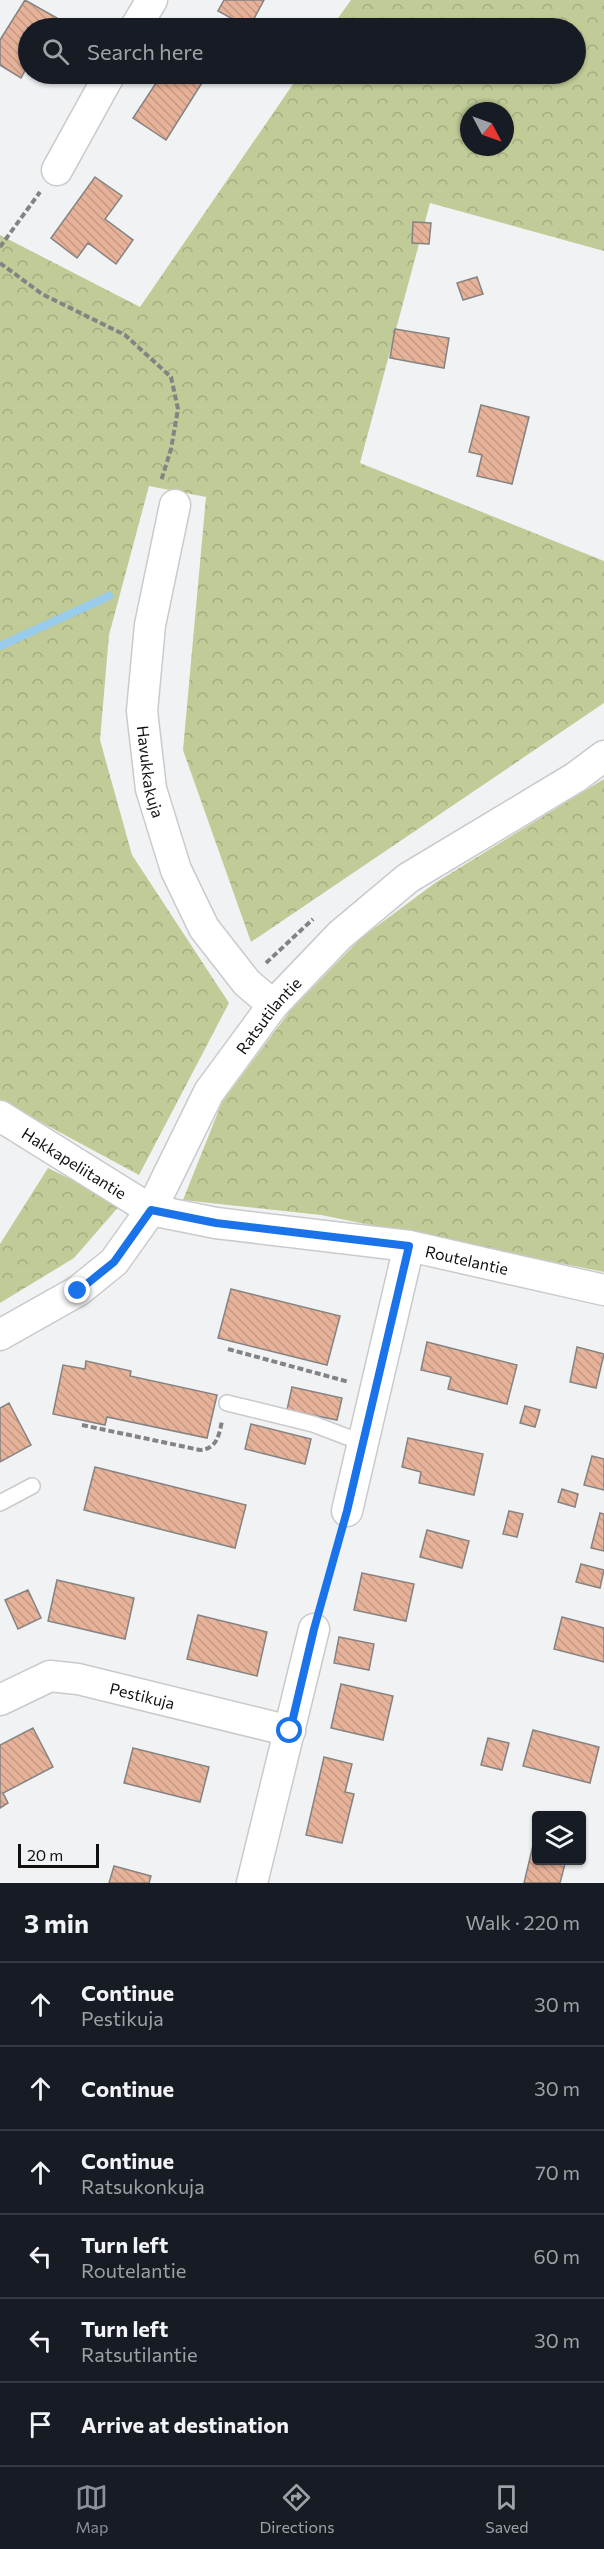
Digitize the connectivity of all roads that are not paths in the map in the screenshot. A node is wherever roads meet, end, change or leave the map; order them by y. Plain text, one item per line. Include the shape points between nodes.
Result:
1 (152, 0) edge
2 (141, 18) edge
3 (104, 84) edge
4 (57, 170) road end
5 (175, 505) dead end
6 (604, 756) edge
7 (273, 1005) junction
8 (0, 1116) edge
9 (151, 1210) junction
10 (409, 1246) junction
11 (604, 1290) edge
12 (0, 1335) edge
13 (227, 1403) road end
14 (363, 1443) junction
15 (32, 1486) dead end
16 (0, 1503) edge
17 (347, 1511) road end
18 (314, 1629) road end
19 (0, 1700) edge
20 (290, 1731) junction
21 (252, 1883) edge

1 - 2 street
3 - 4 street
5 - 7 street, Havukkakuja via 150,625 142,711 151,789 176,870 204,928 247,983
6 - 7 street, Ratsutilantie via 576,777 408,878 340,935
7 - 9 street, Ratsutilantie via 209,1092
8 - 9 street, Hakkapeliitantie
9 - 10 street, Routelantie via 216,1223
9 - 12 street, Ratsutilantie via 114,1262 78,1291
10 - 11 street, Routelantie
10 - 14 street
13 - 14 lane via 313,1424
14 - 17 street
15 - 16 lane
18 - 20 street
19 - 20 street, Pestikuja via 50,1676 78,1679
20 - 21 street

